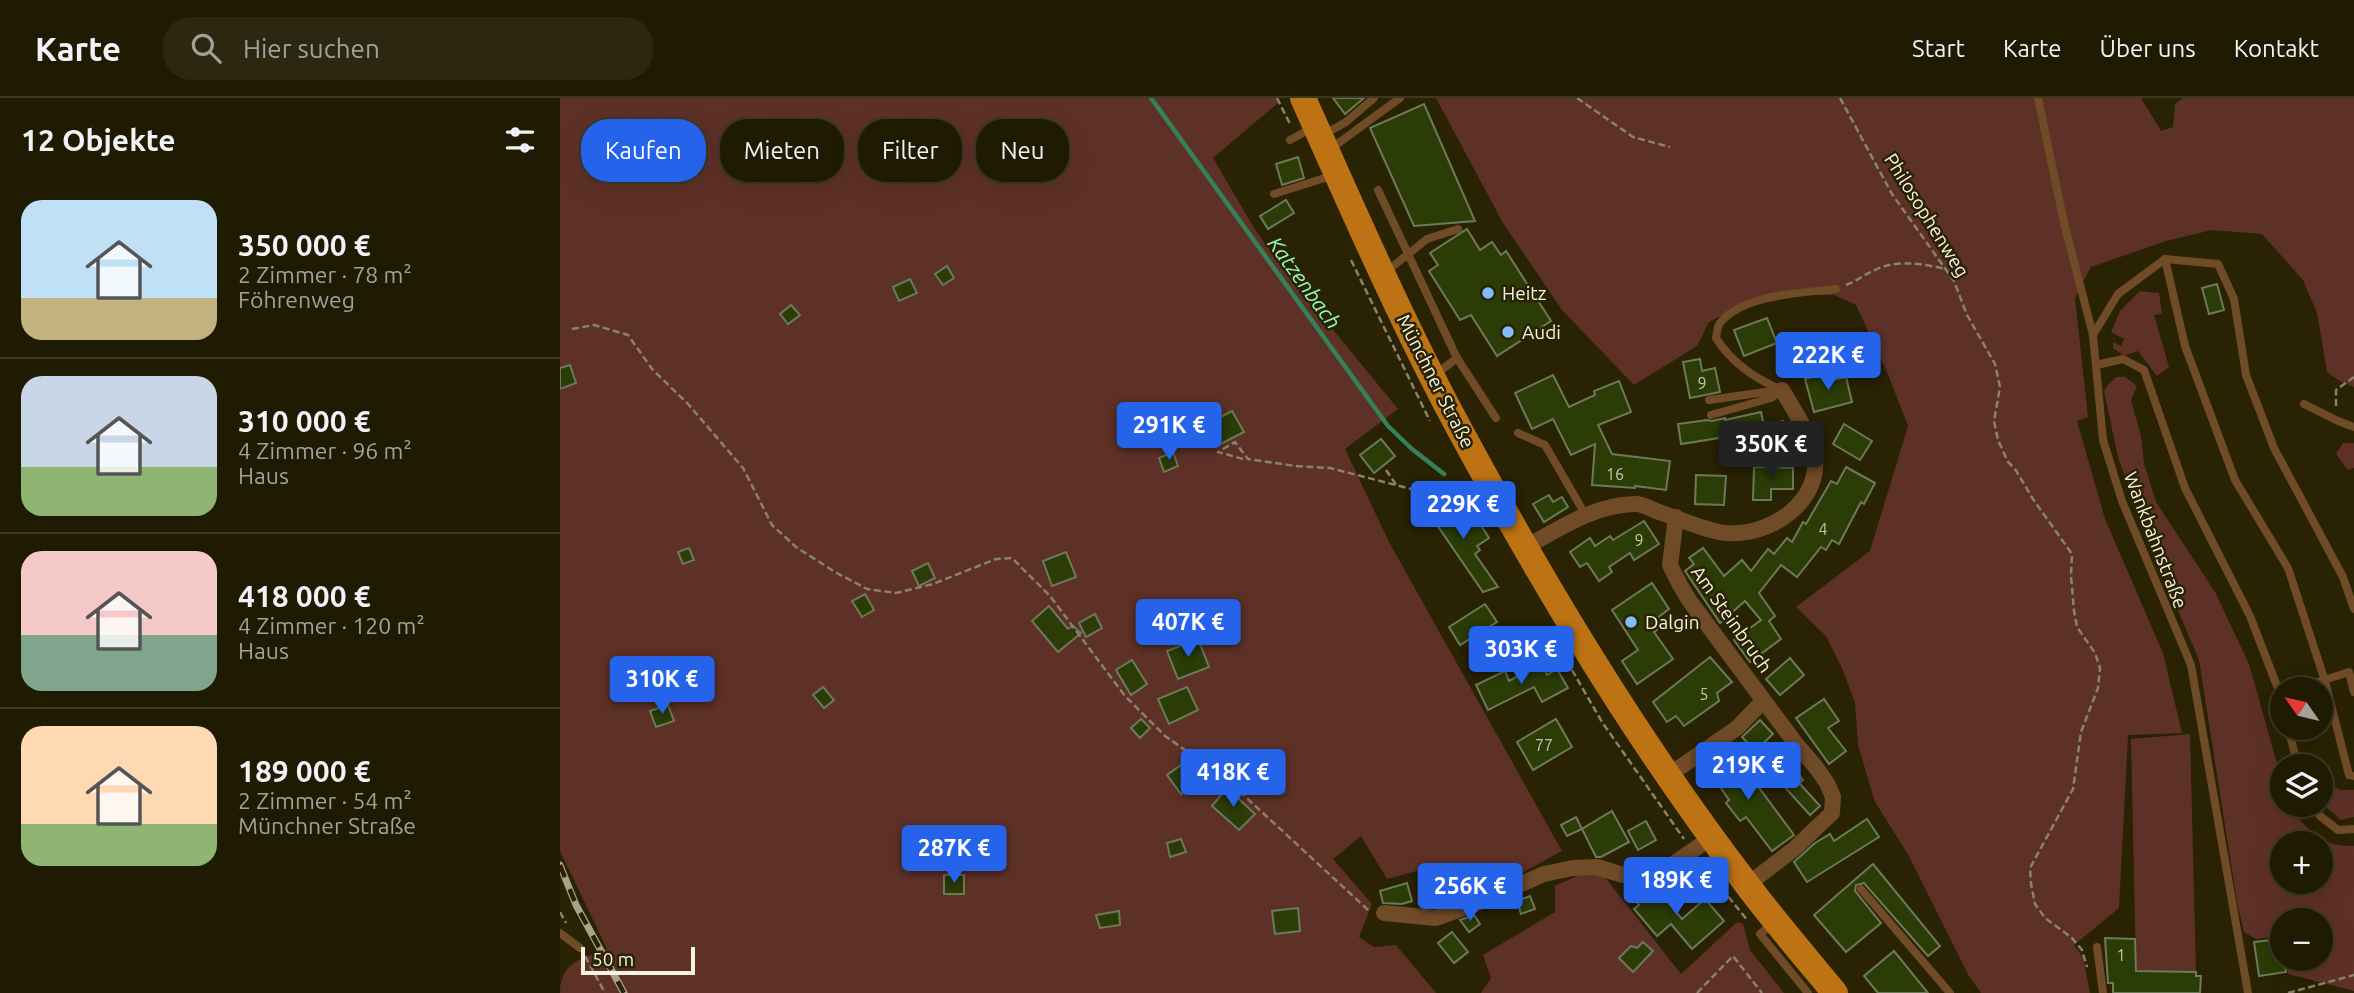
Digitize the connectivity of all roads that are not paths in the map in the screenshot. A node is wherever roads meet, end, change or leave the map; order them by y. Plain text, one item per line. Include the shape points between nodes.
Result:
1 (1374, 98) edge
2 (1400, 98) edge
3 (2039, 98) edge
4 (1317, 127) edge
5 (1290, 140) dead end
6 (1378, 190) dead end
7 (1274, 194) dead end
8 (1458, 229) dead end
9 (1410, 253) junction
10 (2165, 259) junction
11 (1382, 274) junction
12 (1836, 289) road end
13 (2093, 335) junction
14 (1457, 358) junction
15 (2096, 365) junction
16 (1433, 377) junction
17 (1782, 390) junction
18 (1709, 400) dead end
19 (2304, 404) dead end
20 (1712, 415) dead end
21 (1496, 418) dead end
22 (2354, 427) edge
23 (1518, 433) dead end
24 (1814, 449) junction
25 (1775, 460) dead end
26 (1585, 514) junction
27 (1676, 517) junction
28 (1526, 547) junction
29 (2354, 609) edge
30 (1475, 656) dead end
31 (1565, 659) dead end
32 (2275, 677) edge
33 (2324, 677) edge
34 (2333, 678) edge
35 (2354, 692) edge
36 (1763, 701) junction
37 (2333, 712) edge
38 (1796, 744) junction
39 (1774, 764) dead end
40 (1669, 775) junction
41 (2354, 776) edge
42 (2321, 817) edge
43 (2354, 829) edge
44 (1712, 837) junction
45 (1747, 885) junction
46 (1861, 889) dead end
47 (1384, 913) road end
48 (1767, 927) junction
49 (560, 933) edge
50 (580, 947) dead end
51 (2097, 947) dead end
52 (1808, 993) edge
53 (1835, 993) edge
54 (1950, 993) edge
55 (2103, 993) edge
56 (2248, 993) edge

1 - 4 lane via 1346,122
2 - 4 lane
3 - 13 lane, Wankbahnstraße
4 - 5 lane
4 - 7 lane
4 - 11 main road, Münchner Straße
6 - 9 lane
8 - 9 lane via 1427,239
9 - 11 lane
9 - 14 lane
10 - 13 lane via 2118,294
10 - 29 lane via 2218,264 2235,299 2246,375 2274,448 2343,577
10 - 33 lane via 2185,346 2211,418 2235,480 2288,568
11 - 16 main road, Münchner Straße
12 - 17 lane via 1755,302 1719,324 1716,338 1723,349 1760,381
13 - 15 lane, Wankbahnstraße
14 - 16 lane
14 - 21 lane
15 - 32 lane via 2123,359 2144,370 2185,488 2250,616
15 - 56 lane, Wankbahnstraße via 2103,440 2122,501 2191,665
16 - 28 main road, Münchner Straße
17 - 18 lane
17 - 20 lane via 1771,398
17 - 24 street
19 - 22 lane
23 - 26 lane via 1545,445
24 - 25 lane
24 - 27 street via 1813,484 1783,520 1724,533
26 - 27 street via 1637,503
26 - 28 street
27 - 36 street, Am Steinbruch via 1670,565 1689,600
28 - 40 main road, Münchner Straße
30 - 31 lane via 1509,665
34 - 35 lane via 2349,672
36 - 38 street, Am Steinbruch
36 - 40 street, Am Steinbruch via 1737,728
37 - 41 lane via 2349,775
38 - 39 lane
38 - 45 street, Am Steinbruch via 1826,783 1833,797 1832,813
40 - 44 main road, Münchner Straße
42 - 43 lane via 2338,830
44 - 45 main road, Münchner Straße
44 - 47 street via 1645,879 1597,867 1573,867 1436,918
45 - 48 main road, Münchner Straße
46 - 54 lane
48 - 52 lane
48 - 53 main road, Münchner Straße
49 - 50 lane
51 - 55 lane

